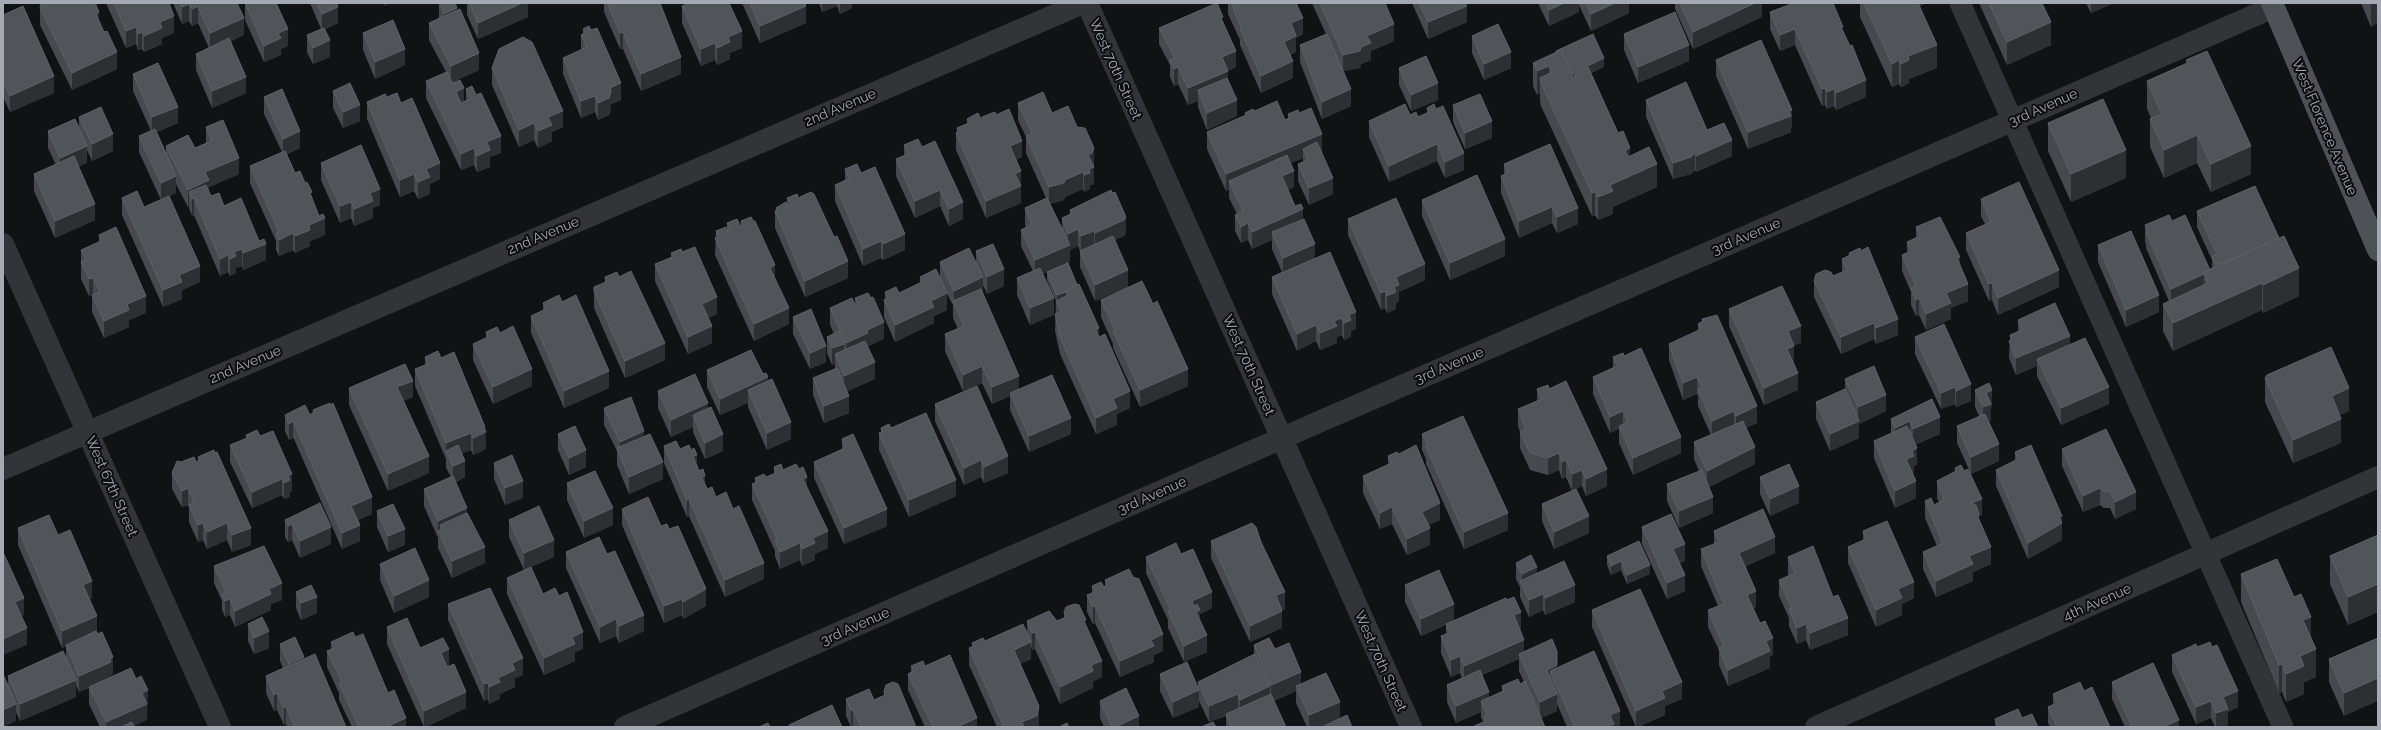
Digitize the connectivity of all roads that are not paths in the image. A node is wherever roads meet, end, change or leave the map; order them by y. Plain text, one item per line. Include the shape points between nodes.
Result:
1 (1083, 3) edge
2 (1086, 3) edge
3 (1960, 3) edge
4 (2273, 5) edge
5 (2013, 120) junction
6 (3, 244) edge
7 (2378, 250) edge
8 (87, 432) junction
9 (1282, 438) junction
10 (3, 469) edge
11 (2378, 477) edge
12 (2206, 553) junction
13 (220, 727) edge
14 (625, 727) edge
15 (1411, 727) edge
16 (1816, 727) edge
17 (2283, 727) edge

1 - 8 street, 2nd Avenue
2 - 9 street, West 70th Street
3 - 5 lane
4 - 5 street, 3rd Avenue
4 - 7 main road, West Florence Avenue
5 - 9 street, 3rd Avenue
5 - 12 lane
6 - 8 street, West 67th Street
8 - 10 street, 2nd Avenue
8 - 13 street, West 67th Street
9 - 14 street, 3rd Avenue
9 - 15 street, West 70th Street
11 - 12 street, 4th Avenue
12 - 16 street, 4th Avenue
12 - 17 lane

